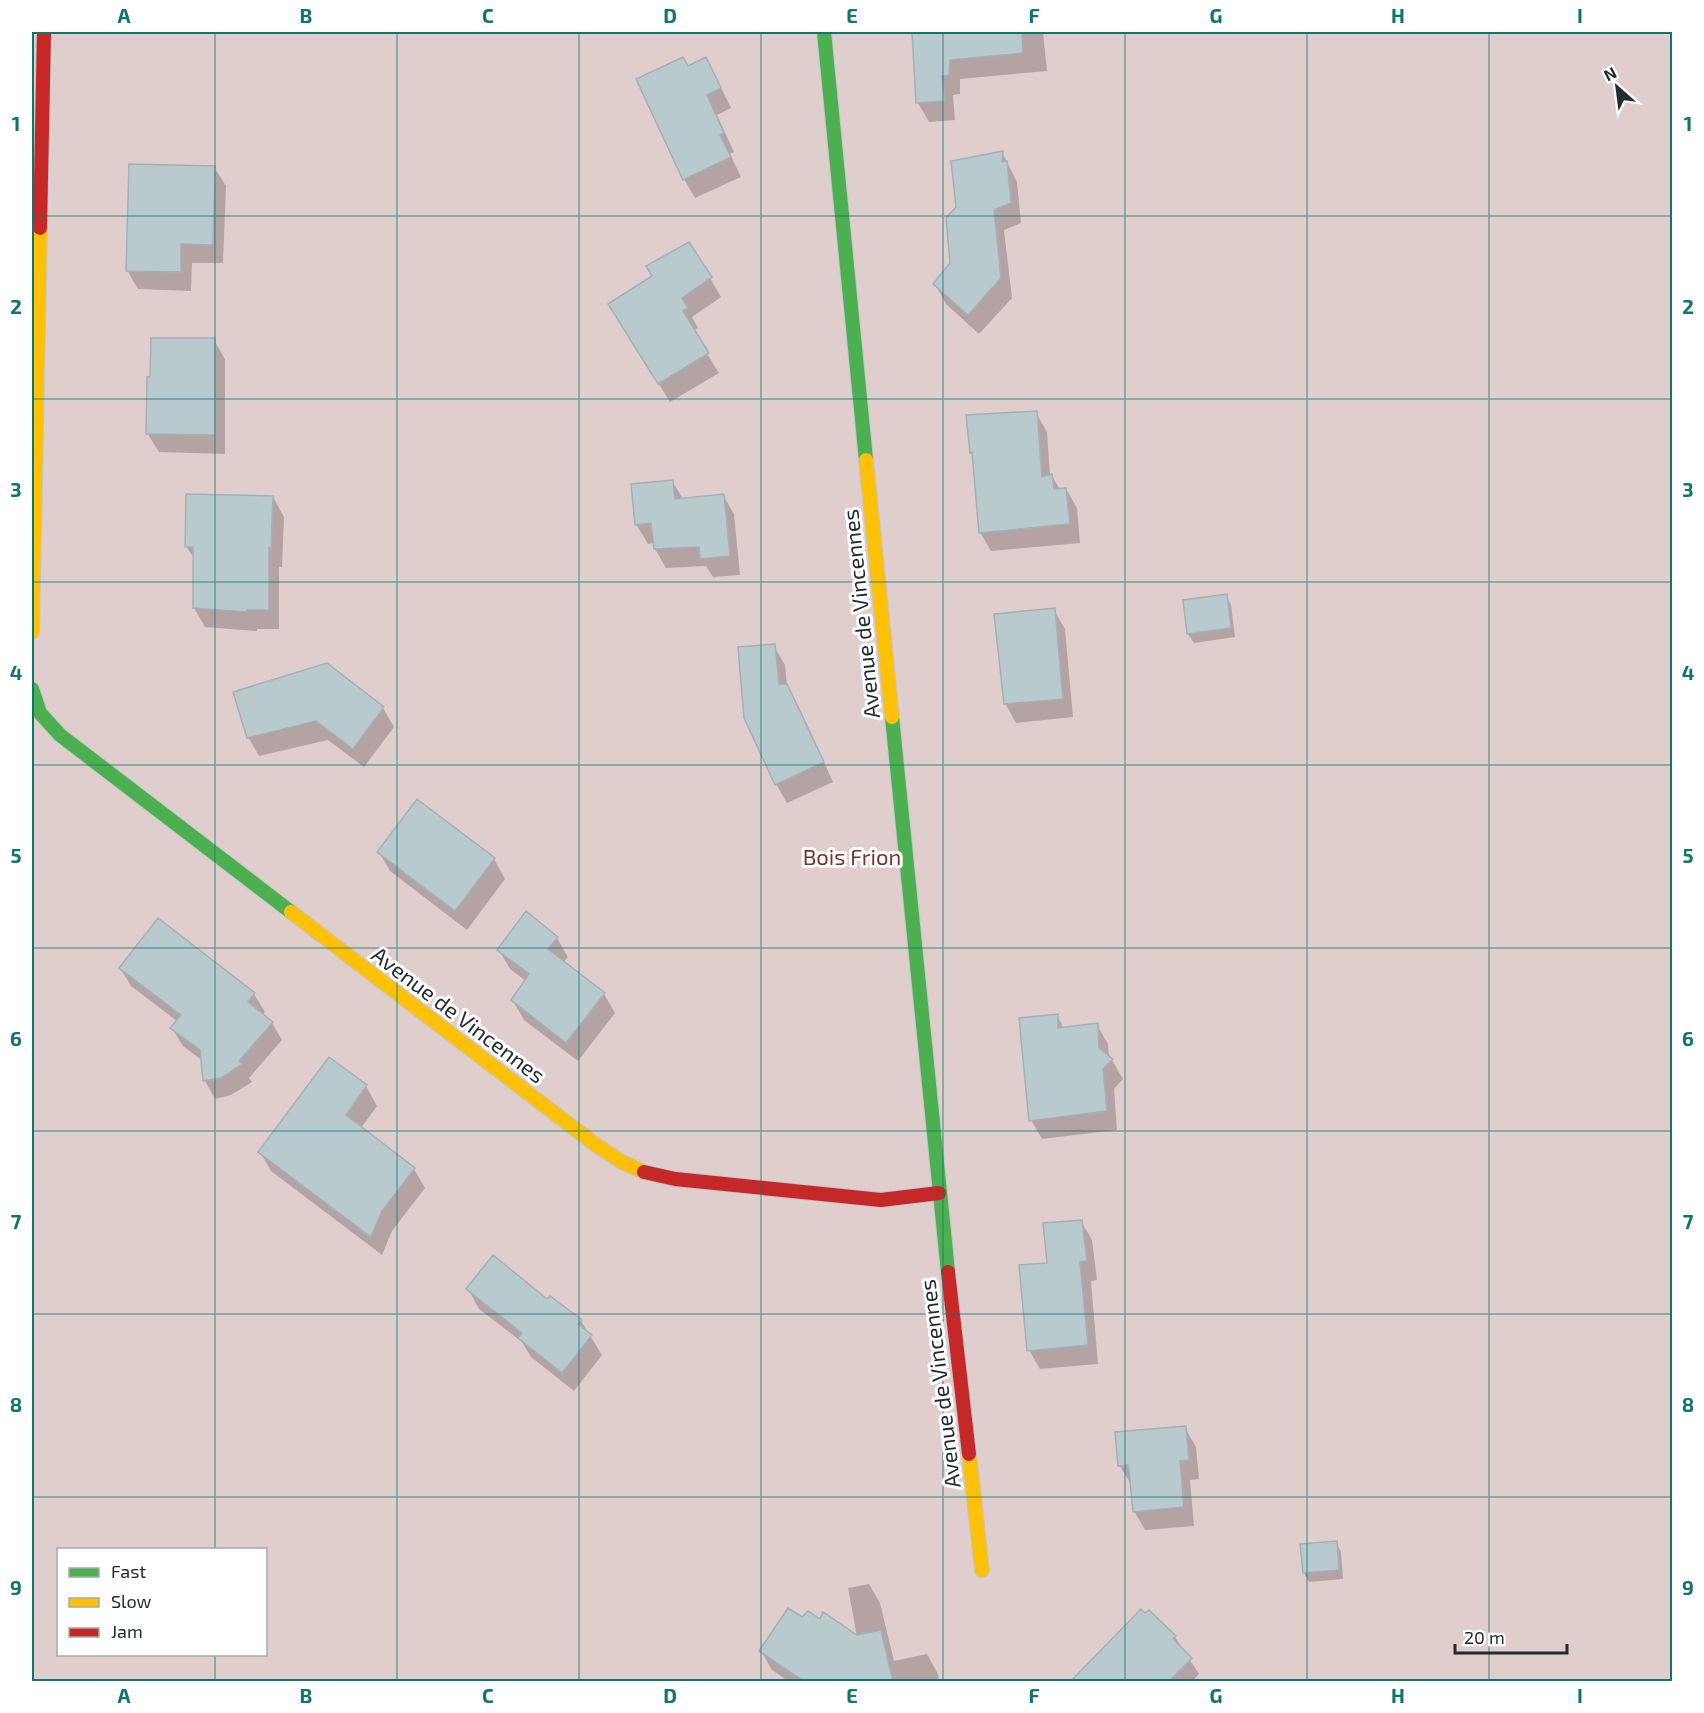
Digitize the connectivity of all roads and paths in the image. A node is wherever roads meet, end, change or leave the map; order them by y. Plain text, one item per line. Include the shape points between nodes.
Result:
1 (44, 32) edge
2 (824, 32) edge
3 (33, 461) edge
4 (32, 632) edge
5 (32, 689) edge
6 (939, 1193) junction
7 (982, 1570) dead end

1 - 3 street
2 - 6 street, Avenue de Vincennes
3 - 4 street
5 - 6 street, Avenue de Vincennes via 40,712 60,735 603,1151 630,1167 675,1179 881,1200
6 - 7 street, Avenue de Vincennes

